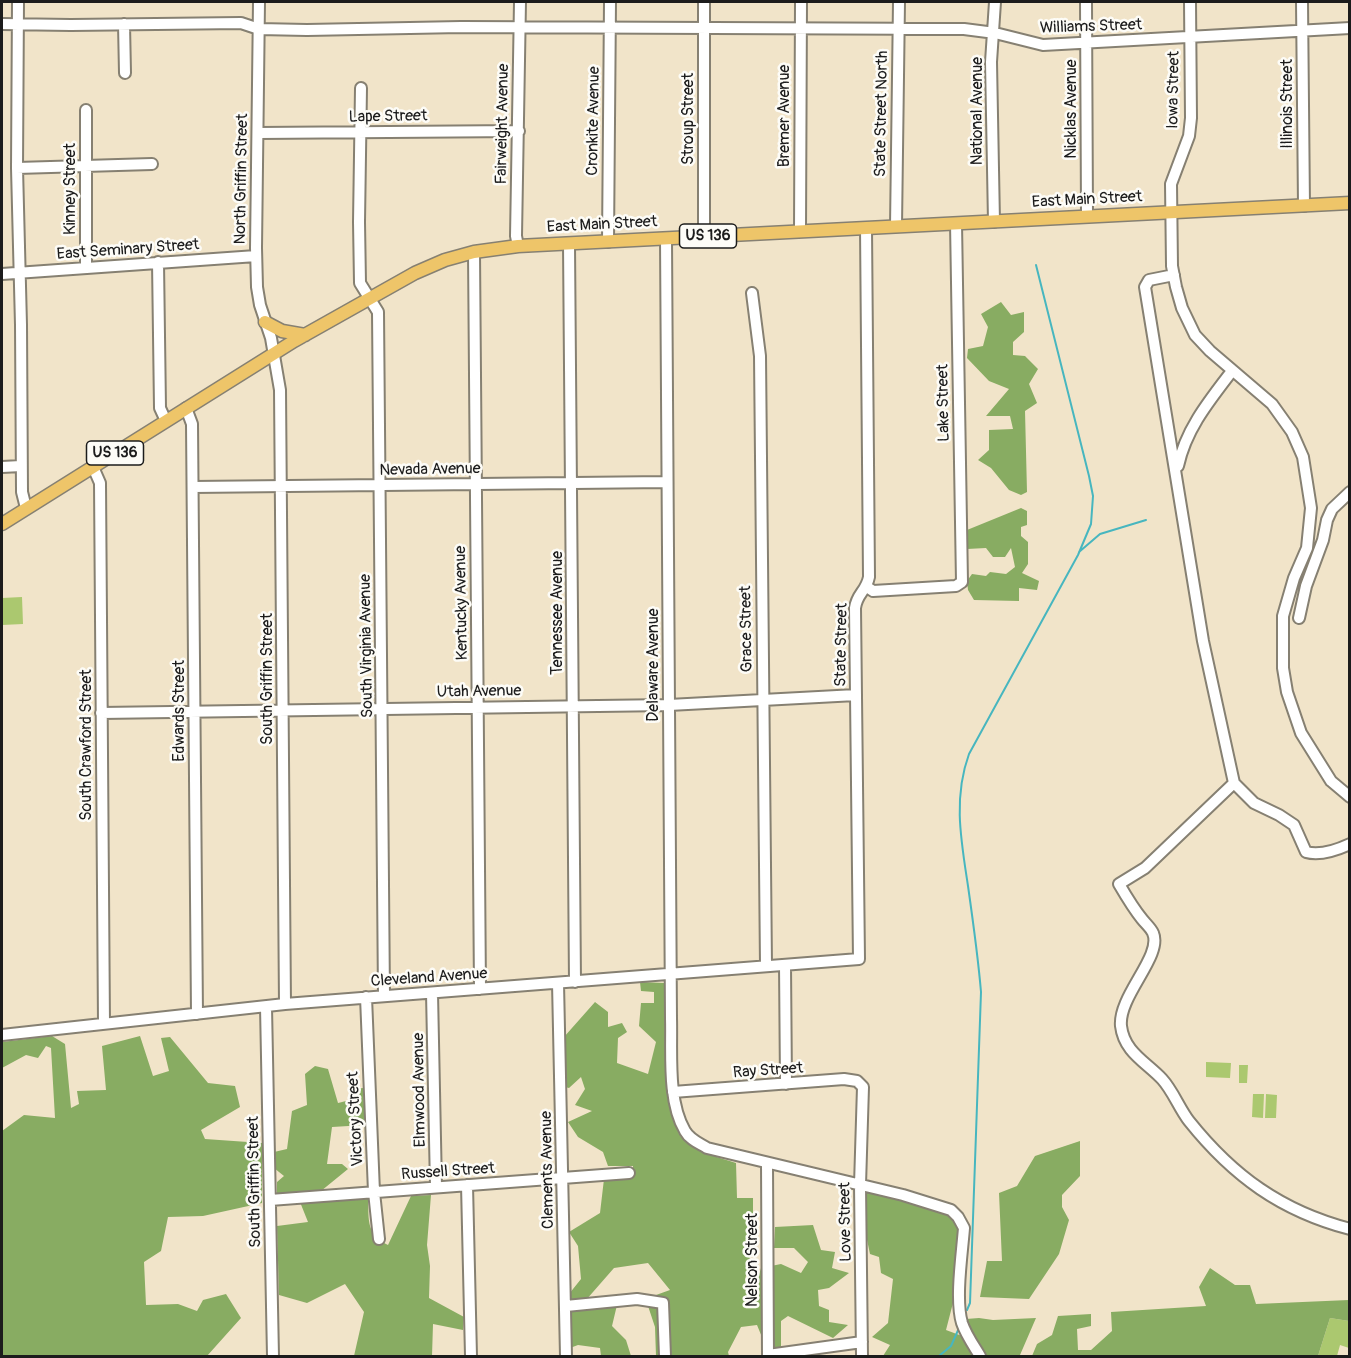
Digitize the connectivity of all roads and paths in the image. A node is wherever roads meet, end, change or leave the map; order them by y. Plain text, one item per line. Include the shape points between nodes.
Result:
1 (18, 2) edge
2 (259, 2) edge
3 (520, 2) edge
4 (610, 2) edge
5 (704, 2) edge
6 (801, 2) edge
7 (899, 2) edge
8 (995, 2) edge
9 (1086, 2) edge
10 (1190, 2) edge
11 (1302, 2) edge
12 (2, 24) edge
13 (124, 24) junction
14 (18, 25) junction
15 (520, 28) junction
16 (610, 28) junction
17 (1350, 28) edge
18 (259, 29) junction
19 (704, 29) junction
20 (800, 29) junction
21 (899, 30) junction
22 (1302, 31) junction
23 (995, 33) junction
24 (1190, 37) junction
25 (1086, 43) junction
26 (125, 73) dead end
27 (361, 88) dead end
28 (86, 110) dead end
29 (519, 131) junction
30 (361, 132) junction
31 (258, 133) junction
32 (152, 164) dead end
33 (86, 166) junction
34 (16, 168) junction
35 (1350, 203) edge
36 (1304, 206) junction
37 (1171, 212) junction
38 (1087, 216) junction
39 (994, 222) junction
40 (956, 224) junction
41 (896, 226) junction
42 (866, 228) junction
43 (800, 231) junction
44 (704, 236) junction
45 (666, 238) junction
46 (608, 242) junction
47 (569, 244) junction
48 (518, 246) junction
49 (474, 252) junction
50 (256, 256) junction
51 (158, 262) junction
52 (86, 268) junction
53 (20, 273) junction
54 (2, 274) edge
55 (1174, 275) junction
56 (752, 293) dead end
57 (370, 299) junction
58 (266, 322) junction
59 (304, 335) junction
60 (273, 355) junction
61 (1232, 371) junction
62 (186, 408) junction
63 (166, 421) junction
64 (21, 466) junction
65 (93, 466) junction
66 (2, 467) edge
67 (1176, 472) junction
68 (667, 482) junction
69 (476, 484) junction
70 (572, 484) junction
71 (380, 486) junction
72 (193, 487) junction
73 (282, 487) junction
74 (1350, 492) edge
75 (26, 508) junction
76 (2, 524) edge
77 (867, 587) junction
78 (1299, 618) dead end
79 (856, 695) junction
80 (762, 701) junction
81 (669, 705) junction
82 (573, 706) junction
83 (478, 707) junction
84 (382, 708) junction
85 (284, 710) junction
86 (195, 711) junction
87 (102, 713) junction
88 (1234, 783) junction
89 (1350, 797) edge
90 (1350, 844) edge
91 (859, 958) joint
92 (785, 965) junction
93 (766, 966) junction
94 (671, 974) junction
95 (575, 982) junction
96 (558, 983) junction
97 (480, 989) junction
98 (432, 993) junction
99 (384, 996) junction
100 (366, 998) junction
101 (285, 1004) junction
102 (266, 1007) junction
103 (197, 1014) junction
104 (104, 1024) junction
105 (2, 1035) edge
106 (786, 1084) junction
107 (863, 1087) joint
108 (673, 1092) junction
109 (768, 1163) junction
110 (629, 1173) dead end
111 (563, 1178) junction
112 (467, 1185) junction
113 (860, 1185) junction
114 (436, 1187) junction
115 (375, 1192) junction
116 (270, 1200) junction
117 (1350, 1229) edge
118 (379, 1239) dead end
119 (566, 1306) junction
120 (862, 1342) junction
121 (273, 1356) edge
122 (471, 1356) edge
123 (566, 1356) edge
124 (665, 1356) edge
125 (768, 1356) edge
126 (862, 1356) edge
127 (980, 1356) edge

1 - 14 street
2 - 18 street, North Griffin Street
3 - 15 street, Fairweight Avenue
4 - 16 street, Cronkite Avenue
5 - 19 street, Stroup Street
6 - 20 street, Bremer Avenue
7 - 21 street, State Street North
8 - 23 street, National Avenue
9 - 25 street, Nicklas Avenue
10 - 24 street, Iowa Street
11 - 22 street, Illinois Street
12 - 14 street, Williams Street
13 - 14 street, Williams Street
13 - 18 street, Williams Street via 241,24
13 - 26 street
14 - 34 street
15 - 16 street, Williams Street
15 - 18 street, Williams Street
15 - 29 street, Fairweight Avenue
16 - 19 street, Williams Street
16 - 46 street, Cronkite Avenue
17 - 22 street, Williams Street
18 - 31 street, North Griffin Street
19 - 20 street, Williams Street
19 - 44 street, Stroup Street
20 - 21 street, Williams Street
20 - 43 street, Bremer Avenue
21 - 23 street, Williams Street via 964,29
21 - 41 street, State Street North
22 - 24 street, Williams Street
22 - 36 street, Illinois Street
23 - 25 street, Williams Street via 1034,44
23 - 39 street, National Avenue via 991,62
24 - 25 street, Williams Street
24 - 37 street, Iowa Street via 1190,127 1171,184
25 - 38 street, Nicklas Avenue
27 - 30 street, South Virginia Avenue
28 - 33 street, Kinney Street
29 - 30 street, Lape Street
29 - 48 street, Fairweight Avenue
30 - 31 street, Lape Street
30 - 57 street, South Virginia Avenue via 360,283
31 - 50 street, North Griffin Street
32 - 33 street
33 - 34 street
33 - 52 street, Kinney Street
34 - 53 street
35 - 36 main road, East Main Street / US 136
36 - 37 main road, East Main Street / US 136
37 - 38 main road, East Main Street / US 136
37 - 55 street, Iowa Street
38 - 39 main road, East Main Street / US 136
39 - 40 main road, East Main Street / US 136
40 - 41 main road, East Main Street / US 136
40 - 77 street, Lake Street via 962,582 956,586 873,591
41 - 42 main road, East Main Street / US 136
42 - 43 main road, East Main Street / US 136
42 - 77 street, State Street
43 - 44 main road, East Main Street / US 136
44 - 45 main road, East Main Street / US 136
45 - 46 main road, East Main Street / US 136
45 - 68 street, Delaware Avenue
46 - 47 main road, East Main Street / US 136
47 - 48 main road, East Main Street / US 136
47 - 70 street, Tennessee Avenue
48 - 49 main road, East Main Street / US 136
49 - 57 main road, East Main Street / US 136 via 427,268
49 - 69 street, Kentucky Avenue
50 - 51 street, East Seminary Street
50 - 58 street, North Griffin Street via 257,287
51 - 52 street, East Seminary Street
51 - 63 street via 160,408
52 - 53 street, East Seminary Street
53 - 54 street, East Seminary Street
53 - 64 street
55 - 61 street, Iowa Street via 1191,329
55 - 67 street via 1149,280 1144,287
56 - 80 street, Grace Street via 760,356
57 - 59 main road, East Main Street / US 136
57 - 71 street, South Virginia Avenue via 378,312
58 - 59 main road via 282,332
58 - 60 street, North Griffin Street
59 - 60 main road, East Main Street / US 136
60 - 62 main road, East Main Street / US 136
60 - 73 street, South Griffin Street via 280,390
61 - 67 street via 1192,427
61 - 89 street, Iowa Street via 1272,404 1292,432 1303,457 1311,508 1307,548 1284,616 1287,692 1301,734 1331,781
62 - 63 main road, East Main Street / US 136
62 - 72 street, Edwards Street via 192,424
63 - 65 main road, East Main Street / US 136
64 - 66 street
64 - 75 street
65 - 75 main road, East Main Street / US 136
65 - 87 street, South Crawford Street via 100,483
67 - 88 street via 1203,641
68 - 70 street, Nevada Avenue
68 - 81 street, Delaware Avenue
69 - 70 street, Nevada Avenue
69 - 71 street, Nevada Avenue
69 - 83 street, Kentucky Avenue
70 - 82 street, Tennessee Avenue
71 - 73 street, Nevada Avenue
71 - 84 street, South Virginia Avenue
72 - 73 street, Nevada Avenue
72 - 86 street, Edwards Street
73 - 85 street, South Griffin Street
74 - 78 street via 1332,509 1327,520
75 - 76 main road, East Main Street / US 136
77 - 79 street, State Street via 857,596 855,608
79 - 80 street, Utah Avenue
79 - 91 street, State Street
80 - 81 street, Utah Avenue
80 - 93 street, Grace Street
81 - 82 street, Utah Avenue
81 - 94 street, Delaware Avenue
82 - 83 street, Utah Avenue
82 - 95 street, Tennessee Avenue
83 - 84 street, Utah Avenue
83 - 97 street, Kentucky Avenue
84 - 85 street, Utah Avenue
84 - 99 street, South Virginia Avenue
85 - 86 street, Utah Avenue
85 - 101 street, South Griffin Street
86 - 87 street, Utah Avenue
86 - 103 street, Edwards Street
87 - 104 street, South Crawford Street
88 - 90 street via 1254,803 1294,825 1306,852 1329,852
88 - 117 street via 1145,868 1119,884 1153,933 1154,942 1122,1011 1123,1033 1130,1050 1163,1080 1188,1120 1238,1172 1292,1209
91 - 92 street, Cleveland Avenue
92 - 93 street, Cleveland Avenue
92 - 106 street
93 - 94 street, Cleveland Avenue
94 - 95 street, Cleveland Avenue
94 - 108 street, Delaware Avenue
95 - 96 street, Cleveland Avenue
96 - 97 street, Cleveland Avenue
96 - 111 street, Clements Avenue
97 - 98 street, Cleveland Avenue
98 - 99 street, Cleveland Avenue
98 - 114 street, Elmwood Avenue
99 - 100 street, Cleveland Avenue
100 - 101 street, Cleveland Avenue
100 - 115 street, Victory Street
101 - 102 street, Cleveland Avenue
102 - 103 street, Cleveland Avenue
102 - 116 street, South Griffin Street
103 - 104 street, Cleveland Avenue
104 - 105 street, Cleveland Avenue
106 - 107 street, Ray Street via 844,1079 857,1081
106 - 108 street, Ray Street
107 - 113 street, Love Street
108 - 109 street via 681,1122 692,1140 707,1148
109 - 113 street
109 - 125 street, Nelson Street
110 - 111 street, Russell Street
111 - 112 street, Russell Street
111 - 119 street, Clements Avenue
112 - 114 street, Russell Street
112 - 122 street
113 - 120 street, Love Street
113 - 127 street via 951,1210 958,1217 964,1228 961,1321
114 - 115 street, Russell Street
115 - 116 street, Russell Street
115 - 118 street, Victory Street
116 - 121 street, South Griffin Street
119 - 123 street, Clements Avenue
119 - 124 street via 637,1299 663,1303
120 - 125 street
120 - 126 street, Love Street

